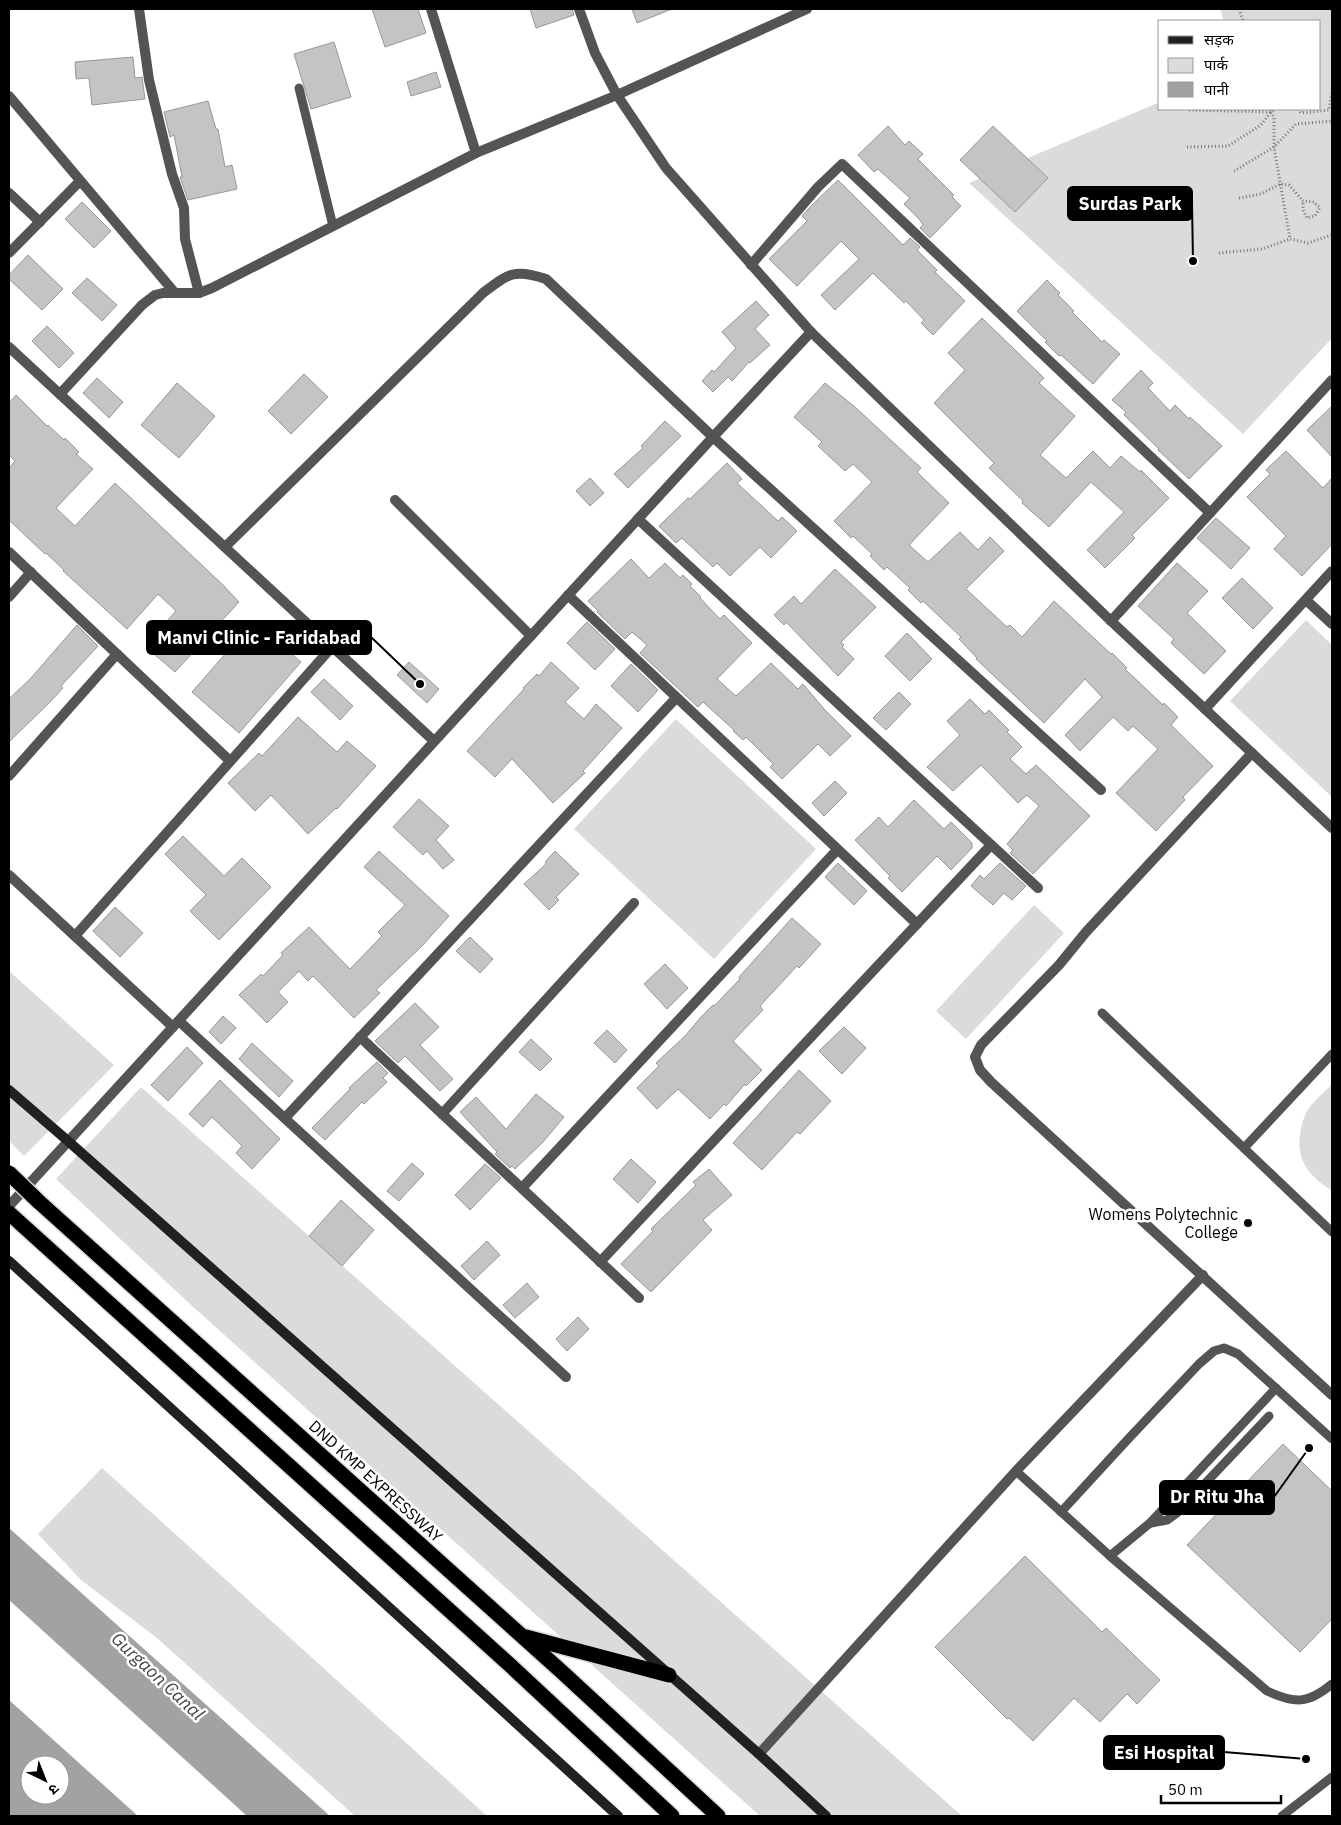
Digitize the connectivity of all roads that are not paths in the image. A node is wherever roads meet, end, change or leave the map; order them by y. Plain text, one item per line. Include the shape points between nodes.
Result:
1 (139, 9) edge
2 (432, 9) edge
3 (578, 9) edge
4 (807, 9) edge
5 (300, 88) dead end
6 (617, 95) junction
7 (9, 96) edge
8 (476, 153) junction
9 (80, 181) junction
10 (9, 193) edge
11 (40, 222) junction
12 (332, 226) junction
13 (9, 253) edge
14 (751, 265) junction
15 (175, 293) junction
16 (199, 293) junction
17 (811, 332) junction
18 (9, 347) edge
19 (1332, 380) edge
20 (60, 394) junction
21 (713, 437) junction
22 (395, 500) dead end
23 (1210, 513) junction
24 (638, 519) junction
25 (225, 547) junction
26 (9, 552) edge
27 (31, 572) junction
28 (1332, 572) edge
29 (568, 595) junction
30 (9, 597) edge
31 (1306, 600) junction
32 (1111, 622) junction
33 (1332, 624) edge
34 (531, 636) junction
35 (332, 646) junction
36 (117, 654) junction
37 (676, 698) junction
38 (1205, 709) junction
39 (434, 741) junction
40 (1252, 753) junction
41 (230, 761) junction
42 (9, 776) edge
43 (1100, 790) dead end
44 (1332, 828) edge
45 (991, 845) junction
46 (838, 850) junction
47 (9, 875) edge
48 (1038, 888) dead end
49 (634, 903) dead end
50 (916, 924) junction
51 (74, 936) junction
52 (1102, 1013) dead end
53 (176, 1024) junction
54 (360, 1037) junction
55 (1332, 1054) edge
56 (9, 1090) edge
57 (442, 1114) junction
58 (285, 1118) junction
59 (68, 1140) junction
60 (1244, 1148) junction
61 (9, 1173) edge
62 (522, 1188) junction
63 (9, 1206) edge
64 (9, 1213) edge
65 (1332, 1232) edge
66 (9, 1261) edge
67 (600, 1262) junction
68 (1203, 1276) junction
69 (639, 1298) dead end
70 (566, 1377) dead end
71 (1276, 1388) junction
72 (1332, 1395) edge
73 (1269, 1416) dead end
74 (1332, 1439) edge
75 (1016, 1471) junction
76 (1061, 1512) junction
77 (1150, 1523) junction
78 (1110, 1556) junction
79 (522, 1636) junction
80 (669, 1675) junction
81 (1332, 1684) edge
82 (759, 1754) junction
83 (1332, 1777) edge
84 (618, 1816) edge
85 (672, 1816) edge
86 (718, 1816) edge
87 (826, 1816) edge
88 (1282, 1816) edge

1 - 16 street via 149,80 172,174 184,208 185,239
2 - 8 street
3 - 6 street via 595,53
4 - 6 street
5 - 12 lane
6 - 8 street
6 - 14 street via 666,168
7 - 9 street
8 - 12 street
9 - 11 street
9 - 15 street
10 - 11 street
11 - 13 street
12 - 16 street
14 - 17 street
14 - 23 street via 842,164
15 - 16 street
15 - 20 street via 155,296 142,305
17 - 21 street
17 - 32 street
18 - 20 street
19 - 23 street
20 - 25 street
21 - 24 street
21 - 25 street via 546,280 516,272 483,293
21 - 43 street
22 - 34 street
23 - 32 street
24 - 29 street
24 - 45 street
25 - 35 street
26 - 27 street
27 - 30 street
27 - 36 street
28 - 31 street
29 - 34 street
29 - 37 street
31 - 33 street
31 - 38 street
32 - 38 street
34 - 39 street
35 - 39 street
35 - 41 street
36 - 41 street
36 - 42 street
37 - 46 street
37 - 54 street
38 - 40 street
39 - 53 street
40 - 44 street
40 - 68 street via 1058,966 980,1046 975,1057 980,1070 991,1082
41 - 51 street
45 - 48 street
45 - 50 street
46 - 50 street
46 - 62 street
47 - 51 street
49 - 57 street
50 - 67 street
51 - 53 street
52 - 60 lane
53 - 58 street
53 - 59 street
54 - 57 street
54 - 58 street
55 - 60 lane
56 - 59 street
57 - 62 street
58 - 70 street
59 - 63 street
59 - 80 street
60 - 65 lane
61 - 79 highway, DND KMP EXPRESSWAY, bridge
62 - 67 street
64 - 85 highway
66 - 84 street
67 - 69 street
68 - 72 street
68 - 75 street
71 - 74 lane
71 - 76 lane via 1238,1354 1224,1348 1214,1351
71 - 77 lane
73 - 77 lane via 1178,1512 1167,1520
75 - 76 lane
75 - 82 street
76 - 78 lane
77 - 78 lane
78 - 81 lane via 1267,1691 1284,1699 1302,1701
79 - 80 highway
79 - 86 highway, DND KMP EXPRESSWAY
80 - 82 street
82 - 87 street
83 - 88 lane

